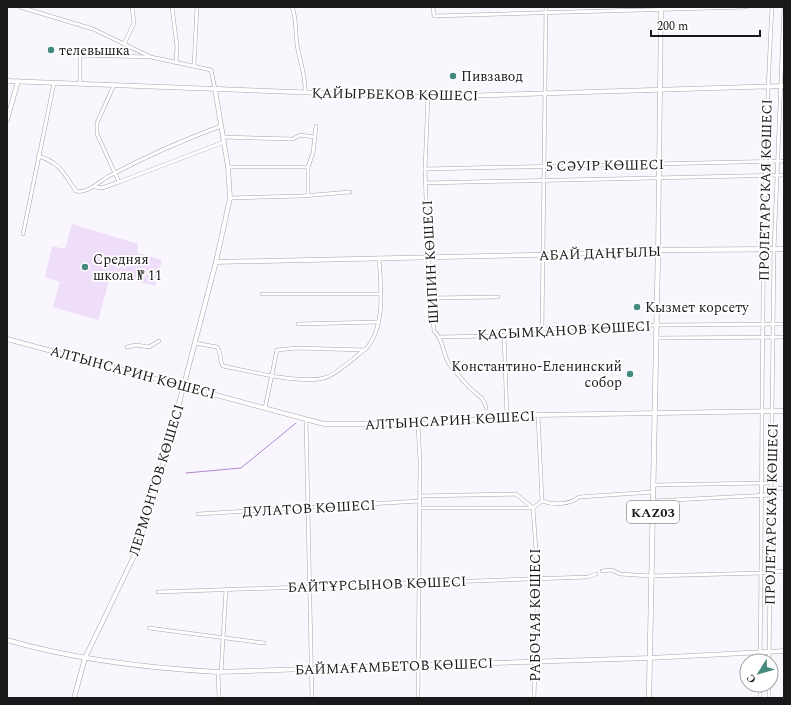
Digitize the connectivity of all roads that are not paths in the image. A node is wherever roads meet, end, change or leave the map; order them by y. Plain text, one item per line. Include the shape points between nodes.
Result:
1 (20, 7) edge
2 (34, 7) edge
3 (132, 7) edge
4 (172, 7) edge
5 (197, 7) edge
6 (292, 7) edge
7 (433, 7) edge
8 (546, 7) edge
9 (746, 7) edge
10 (772, 7) edge
11 (784, 7) edge
12 (661, 8) edge
13 (34, 11) junction
14 (546, 13) junction
15 (124, 44) junction
16 (151, 57) junction
17 (176, 63) junction
18 (194, 66) junction
19 (7, 81) edge
20 (18, 82) junction
21 (54, 82) junction
22 (80, 84) junction
23 (114, 85) junction
24 (768, 86) junction
25 (782, 86) edge
26 (215, 89) junction
27 (660, 91) junction
28 (305, 92) junction
29 (544, 94) junction
30 (428, 97) junction
31 (7, 120) edge
32 (221, 126) junction
33 (316, 126) dead end
34 (315, 137) junction
35 (223, 140) junction
36 (38, 156) junction
37 (778, 161) junction
38 (784, 161) edge
39 (766, 162) junction
40 (658, 164) junction
41 (544, 166) junction
42 (228, 168) junction
43 (308, 168) junction
44 (425, 169) junction
45 (115, 172) junction
46 (765, 175) junction
47 (777, 175) junction
48 (784, 175) edge
49 (658, 178) junction
50 (543, 180) junction
51 (119, 182) junction
52 (426, 183) junction
53 (95, 186) junction
54 (350, 192) dead end
55 (308, 196) junction
56 (230, 198) junction
57 (23, 234) dead end
58 (763, 249) junction
59 (774, 249) junction
60 (784, 249) edge
61 (658, 250) junction
62 (542, 255) junction
63 (428, 257) junction
64 (379, 258) junction
65 (216, 262) junction
66 (262, 294) dead end
67 (381, 294) junction
68 (498, 297) dead end
69 (431, 298) junction
70 (378, 322) junction
71 (298, 324) dead end
72 (763, 324) junction
73 (773, 324) junction
74 (784, 324) edge
75 (656, 325) junction
76 (542, 329) junction
77 (504, 335) junction
78 (440, 336) junction
79 (762, 337) junction
80 (773, 337) junction
81 (784, 337) edge
82 (656, 338) junction
83 (7, 339) edge
84 (159, 341) dead end
85 (195, 343) junction
86 (127, 347) dead end
87 (365, 350) junction
88 (271, 376) junction
89 (184, 386) junction
90 (265, 408) junction
91 (486, 408) dead end
92 (762, 411) junction
93 (772, 411) junction
94 (784, 411) edge
95 (654, 412) junction
96 (538, 415) junction
97 (507, 417) junction
98 (306, 420) junction
99 (418, 424) junction
100 (771, 482) junction
101 (762, 483) junction
102 (653, 485) junction
103 (784, 488) edge
104 (771, 489) junction
105 (653, 492) junction
106 (771, 495) junction
107 (420, 496) junction
108 (761, 496) junction
109 (420, 501) junction
110 (653, 501) junction
111 (540, 502) junction
112 (534, 507) junction
113 (309, 508) junction
114 (420, 508) junction
115 (198, 514) dead end
116 (602, 571) dead end
117 (771, 571) junction
118 (784, 571) edge
119 (761, 573) junction
120 (596, 574) dead end
121 (651, 576) junction
122 (538, 578) junction
123 (419, 582) junction
124 (310, 586) junction
125 (226, 589) junction
126 (158, 592) dead end
127 (149, 628) dead end
128 (223, 638) junction
129 (7, 640) edge
130 (264, 643) dead end
131 (769, 651) junction
132 (784, 651) edge
133 (760, 652) junction
134 (85, 658) junction
135 (650, 658) junction
136 (535, 662) junction
137 (418, 665) junction
138 (311, 669) junction
139 (220, 672) junction
140 (74, 698) edge
141 (219, 698) edge
142 (312, 698) edge
143 (418, 698) edge
144 (534, 698) edge
145 (649, 698) edge

1 - 13 street
2 - 13 street
3 - 15 street via 134,23
4 - 17 street via 177,47
5 - 18 street
6 - 28 street via 295,13 297,44 306,80
7 - 14 street via 434,16
8 - 14 street
9 - 12 street
10 - 24 street, ПРОЛЕТАРСКАЯ КӨШЕСІ
11 - 25 street, ПРОЛЕТАРСКАЯ КӨШЕСІ
12 - 14 street
12 - 27 street
13 - 15 street via 93,29
14 - 29 street
15 - 16 street
16 - 17 street
16 - 22 street via 80,55
17 - 18 street
18 - 26 street via 211,70
19 - 20 street, ҚАЙЫРБЕКОВ КӨШЕСІ
20 - 21 street, ҚАЙЫРБЕКОВ КӨШЕСІ
20 - 31 street
21 - 22 street, ҚАЙЫРБЕКОВ КӨШЕСІ
21 - 36 street
22 - 23 street, ҚАЙЫРБЕКОВ КӨШЕСІ
23 - 26 street, ҚАЙЫРБЕКОВ КӨШЕСІ
23 - 45 street via 97,123 97,134
24 - 25 street, ҚАЙЫРБЕКОВ КӨШЕСІ
24 - 27 street, ҚАЙЫРБЕКОВ КӨШЕСІ
24 - 39 street, ПРОЛЕТАРСКАЯ КӨШЕСІ
25 - 37 street, ПРОЛЕТАРСКАЯ КӨШЕСІ
26 - 28 street, ҚАЙЫРБЕКОВ КӨШЕСІ
26 - 32 street, ЛЕРМОНТОВ КӨШЕСІ
27 - 29 street, ҚАЙЫРБЕКОВ КӨШЕСІ
27 - 40 street
28 - 30 street, ҚАЙЫРБЕКОВ КӨШЕСІ
29 - 30 street, ҚАЙЫРБЕКОВ КӨШЕСІ
29 - 41 street
30 - 44 street, ШИПИН КӨШЕСІ
32 - 35 street, ЛЕРМОНТОВ КӨШЕСІ
32 - 45 street via 164,147
33 - 34 street
34 - 35 street via 300,135 293,139
34 - 43 street
35 - 42 street, ЛЕРМОНТОВ КӨШЕСІ
35 - 51 street
36 - 53 street via 62,168 74,189 80,192
36 - 57 street
37 - 38 street, 5 СӘУІР КӨШЕСІ
37 - 39 street, 5 СӘУІР КӨШЕСІ
37 - 47 street, ПРОЛЕТАРСКАЯ КӨШЕСІ
39 - 40 street, 5 СӘУІР КӨШЕСІ
39 - 46 street, ПРОЛЕТАРСКАЯ КӨШЕСІ
40 - 41 street, 5 СӘУІР КӨШЕСІ
40 - 49 street
41 - 44 street, 5 СӘУІР КӨШЕСІ
41 - 50 street
42 - 43 street
42 - 56 street, ЛЕРМОНТОВ КӨШЕСІ
43 - 55 street
44 - 52 street, ШИПИН КӨШЕСІ
45 - 51 street
45 - 53 street
46 - 47 street, 5 СӘУІР КӨШЕСІ
46 - 49 street, 5 СӘУІР КӨШЕСІ
46 - 58 street, ПРОЛЕТАРСКАЯ КӨШЕСІ
47 - 48 street, 5 СӘУІР КӨШЕСІ
47 - 59 street, ПРОЛЕТАРСКАЯ КӨШЕСІ
49 - 50 street, 5 СӘУІР КӨШЕСІ
49 - 61 street
50 - 52 street, 5 СӘУІР КӨШЕСІ
50 - 62 street
51 - 53 street via 102,188
52 - 63 street, ШИПИН КӨШЕСІ
54 - 55 street
55 - 56 street
56 - 65 street, ЛЕРМОНТОВ КӨШЕСІ
58 - 59 main road, АБАЙ ДАҢҒЫЛЫ
58 - 61 main road, АБАЙ ДАҢҒЫЛЫ
58 - 72 street, ПРОЛЕТАРСКАЯ КӨШЕСІ
59 - 60 main road, АБАЙ ДАҢҒЫЛЫ
59 - 73 street, ПРОЛЕТАРСКАЯ КӨШЕСІ
61 - 62 street, АБАЙ ДАҢҒЫЛЫ
61 - 75 main road, KАZ03
62 - 63 street, АБАЙ ДАҢҒЫЛЫ
62 - 76 street
63 - 64 street, АБАЙ ДАҢҒЫЛЫ
63 - 69 street, ШИПИН КӨШЕСІ
64 - 65 street, АБАЙ ДАҢҒЫЛЫ
64 - 67 street
65 - 85 street, ЛЕРМОНТОВ КӨШЕСІ
66 - 67 street
67 - 70 street
68 - 69 street
69 - 78 street, ШИПИН КӨШЕСІ via 434,331
70 - 71 street
70 - 87 street via 373,341
72 - 73 street, ҚАСЫМҚАНОВ КӨШЕСІ
72 - 75 street, ҚАСЫМҚАНОВ КӨШЕСІ
72 - 79 street, ПРОЛЕТАРСКАЯ КӨШЕСІ
73 - 74 street, ҚАСЫМҚАНОВ КӨШЕСІ
73 - 80 street, ПРОЛЕТАРСКАЯ КӨШЕСІ
75 - 76 street, ҚАСЫМҚАНОВ КӨШЕСІ
75 - 82 main road, KАZ03
76 - 77 street, ҚАСЫМҚАНОВ КӨШЕСІ via 534,335
77 - 78 street, ҚАСЫМҚАНОВ КӨШЕСІ
77 - 97 street
78 - 91 street, ШИПИН КӨШЕСІ via 448,363 469,388 482,397
79 - 80 street, ҚАСЫМҚАНОВ КӨШЕСІ
79 - 82 street, ҚАСЫМҚАНОВ КӨШЕСІ
79 - 92 street, ПРОЛЕТАРСКАЯ КӨШЕСІ
80 - 81 street, ҚАСЫМҚАНОВ КӨШЕСІ
80 - 93 street, ПРОЛЕТАРСКАЯ КӨШЕСІ
82 - 95 main road, KАZ03
83 - 89 street, АЛТЫНСАРИН КӨШЕСІ
84 - 86 street via 149,347
85 - 88 street via 217,347 221,353 223,366
85 - 89 street, ЛЕРМОНТОВ КӨШЕСІ
87 - 88 street via 325,378
87 - 88 street via 280,348 276,352
88 - 90 street
89 - 90 street, АЛТЫНСАРИН КӨШЕСІ
89 - 134 street, ЛЕРМОНТОВ КӨШЕСІ via 137,550
90 - 98 street, АЛТЫНСАРИН КӨШЕСІ
92 - 93 street, АЛТЫНСАРИН КӨШЕСІ
92 - 95 street, АЛТЫНСАРИН КӨШЕСІ
92 - 101 street, ПРОЛЕТАРСКАЯ КӨШЕСІ
93 - 94 street, АЛТЫНСАРИН КӨШЕСІ
93 - 100 street, ПРОЛЕТАРСКАЯ КӨШЕСІ
95 - 96 street, АЛТЫНСАРИН КӨШЕСІ
95 - 102 main road, KАZ03
96 - 97 street, АЛТЫНСАРИН КӨШЕСІ
96 - 111 street
97 - 99 street, АЛТЫНСАРИН КӨШЕСІ
98 - 99 street, АЛТЫНСАРИН КӨШЕСІ via 324,424
98 - 113 street
99 - 107 street
100 - 101 street
100 - 104 street, ПРОЛЕТАРСКАЯ КӨШЕСІ
101 - 102 street
101 - 108 street, ПРОЛЕТАРСКАЯ КӨШЕСІ
102 - 105 main road, KАZ03
103 - 104 street
104 - 106 street, ПРОЛЕТАРСКАЯ КӨШЕСІ
105 - 110 main road, KАZ03
105 - 111 street via 579,496 573,502
106 - 108 street
106 - 117 street, ПРОЛЕТАРСКАЯ КӨШЕСІ
107 - 109 street
107 - 112 street via 516,494
108 - 110 street
108 - 119 street, ПРОЛЕТАРСКАЯ КӨШЕСІ
109 - 113 street, ДУЛАТОВ КӨШЕСІ
109 - 114 street
110 - 121 main road, KАZ03
111 - 112 street
112 - 114 street
112 - 122 street, РАБОЧАЯ КӨШЕСІ
113 - 115 street, ДУЛАТОВ КӨШЕСІ
113 - 124 street
114 - 123 street
116 - 121 street via 612,570 620,574
117 - 118 street
117 - 119 street
117 - 131 street, ПРОЛЕТАРСКАЯ КӨШЕСІ
119 - 121 street
119 - 133 street, ПРОЛЕТАРСКАЯ КӨШЕСІ
120 - 122 street, БАЙТҰРСЫНОВ КӨШЕСІ
121 - 135 main road, KАZ03
122 - 123 street, БАЙТҰРСЫНОВ КӨШЕСІ
122 - 136 street, РАБОЧАЯ КӨШЕСІ
123 - 124 street, БАЙТҰРСЫНОВ КӨШЕСІ
123 - 137 street
124 - 125 street, БАЙТҰРСЫНОВ КӨШЕСІ
124 - 138 street
125 - 126 street, БАЙТҰРСЫНОВ КӨШЕСІ
125 - 128 street
127 - 128 street
128 - 130 street
128 - 139 street
129 - 134 street, БАЙМАҒАМБЕТОВ КӨШЕСІ
131 - 132 street, БАЙМАҒАМБЕТОВ КӨШЕСІ
131 - 133 street, БАЙМАҒАМБЕТОВ КӨШЕСІ
133 - 135 street, БАЙМАҒАМБЕТОВ КӨШЕСІ
134 - 139 street, БАЙМАҒАМБЕТОВ КӨШЕСІ
134 - 140 street, ЛЕРМОНТОВ КӨШЕСІ
135 - 136 street, БАЙМАҒАМБЕТОВ КӨШЕСІ
135 - 145 main road, KАZ03
136 - 137 street, БАЙМАҒАМБЕТОВ КӨШЕСІ
136 - 144 street, РАБОЧАЯ КӨШЕСІ
137 - 138 street, БАЙМАҒАМБЕТОВ КӨШЕСІ
137 - 143 street
138 - 139 street, БАЙМАҒАМБЕТОВ КӨШЕСІ
138 - 142 street
139 - 141 street

